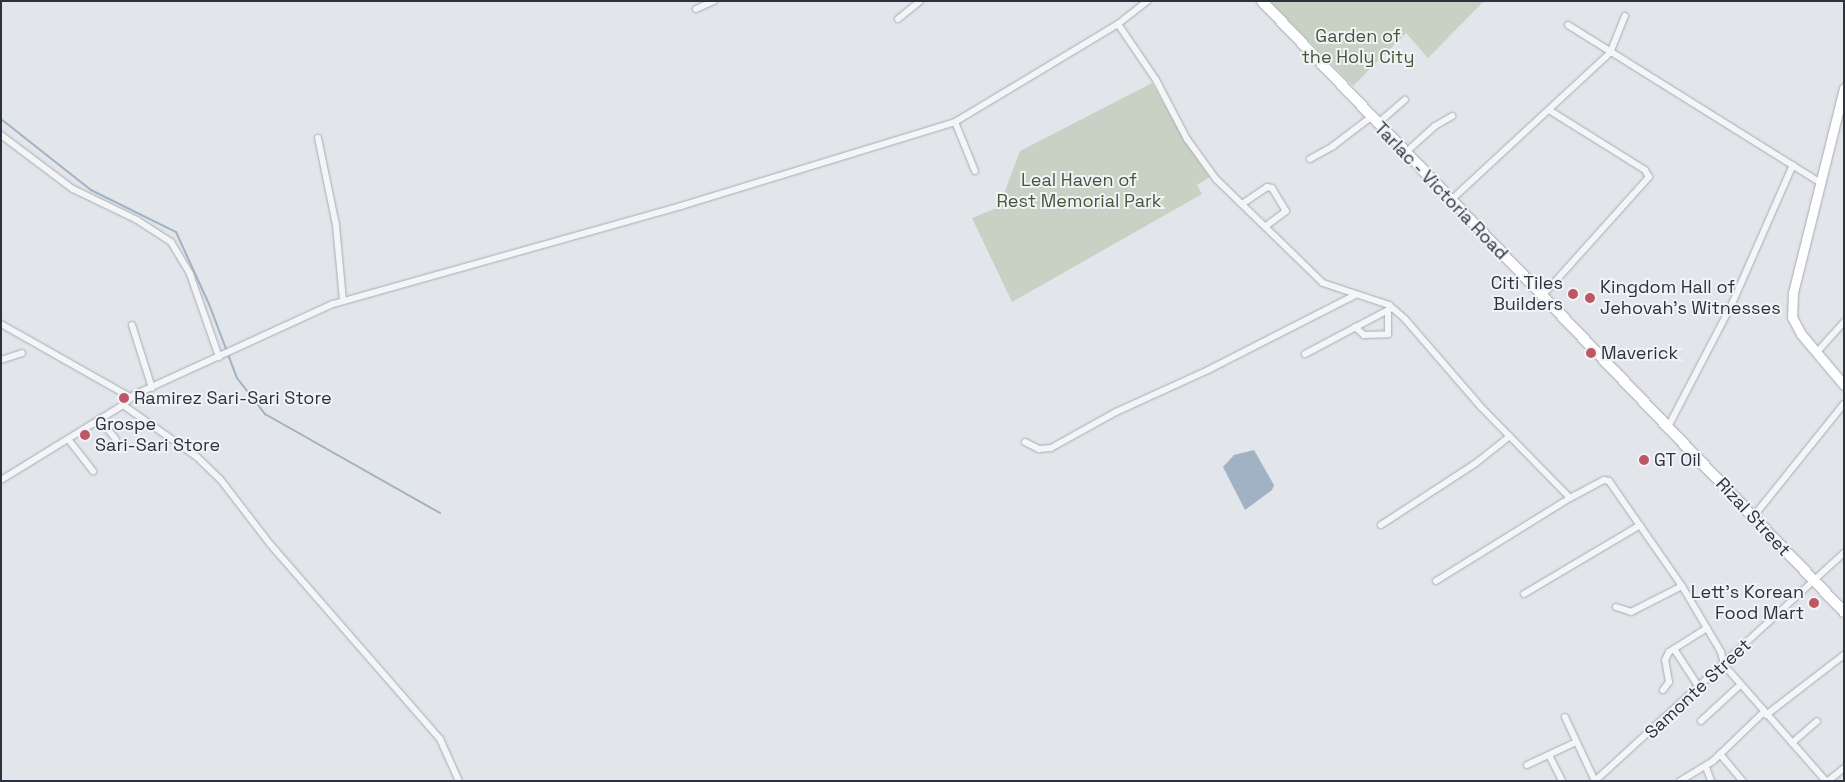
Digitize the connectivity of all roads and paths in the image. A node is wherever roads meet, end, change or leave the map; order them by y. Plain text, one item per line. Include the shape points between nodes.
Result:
1 (714, 1) edge
2 (920, 1) edge
3 (1147, 1) edge
4 (1262, 1) edge
5 (696, 8) dead end
6 (1625, 16) dead end
7 (898, 19) dead end
8 (1118, 24) junction
9 (1568, 24) dead end
10 (1610, 53) junction
11 (1844, 88) edge
12 (1405, 100) dead end
13 (1549, 110) junction
14 (1452, 116) dead end
15 (1374, 120) junction
16 (955, 122) junction
17 (1, 135) edge
18 (318, 138) dead end
19 (1405, 153) junction
20 (1310, 159) dead end
21 (1793, 165) junction
22 (975, 170) dead end
23 (1821, 183) junction
24 (1450, 201) junction
25 (1242, 204) junction
26 (1265, 227) junction
27 (1355, 295) junction
28 (1543, 295) junction
29 (343, 301) junction
30 (1390, 309) junction
31 (1844, 322) edge
32 (1, 324) edge
33 (132, 325) dead end
34 (1355, 327) junction
35 (1816, 352) junction
36 (22, 353) dead end
37 (1305, 354) dead end
38 (219, 357) junction
39 (1, 360) edge
40 (1622, 378) joint
41 (1844, 385) edge
42 (152, 388) junction
43 (130, 397) junction
44 (1844, 404) edge
45 (123, 405) junction
46 (99, 420) junction
47 (1668, 427) junction
48 (1510, 436) junction
49 (68, 438) junction
50 (116, 439) dead end
51 (1025, 442) dead end
52 (93, 471) dead end
53 (1, 480) edge
54 (1570, 498) junction
55 (1753, 517) junction
56 (1381, 525) dead end
57 (1640, 525) junction
58 (1844, 553) edge
59 (1436, 581) dead end
60 (1814, 582) junction
61 (1682, 586) junction
62 (1524, 594) dead end
63 (1616, 607) dead end
64 (1844, 612) edge
65 (1707, 628) junction
66 (1674, 648) junction
67 (1844, 655) edge
68 (1724, 665) junction
69 (1739, 686) junction
70 (1699, 687) junction
71 (1663, 690) dead end
72 (1765, 713) junction
73 (1565, 717) dead end
74 (1701, 721) dead end
75 (1817, 721) dead end
76 (1576, 742) junction
77 (1792, 743) junction
78 (1720, 754) junction
79 (1549, 755) junction
80 (1527, 766) dead end
81 (1706, 767) junction
82 (1844, 768) edge
83 (459, 781) edge
84 (1562, 781) edge
85 (1595, 781) edge
86 (1680, 781) edge
87 (1711, 781) edge
88 (1743, 781) edge
89 (1827, 781) edge

1 - 5 street
2 - 7 street
3 - 8 street
4 - 15 main road, Tarlac - Victoria Road
6 - 10 street
8 - 16 street
8 - 25 street via 1156,80 1187,139 1216,179
9 - 10 street
10 - 13 street
10 - 21 street
11 - 23 main road
12 - 15 street
13 - 24 street
13 - 28 street via 1646,170 1649,177
14 - 19 street via 1435,126
15 - 19 main road, Tarlac - Victoria Road
15 - 20 street
16 - 22 street
16 - 29 street via 681,206
17 - 38 street via 73,189 137,220 171,242 190,274
18 - 29 street via 336,225
19 - 24 main road, Tarlac - Victoria Road
21 - 23 street
21 - 47 street via 1731,306
23 - 35 main road via 1793,292 1792,317
24 - 28 main road, Tarlac - Victoria Road
25 - 26 street
25 - 26 street via 1267,187 1272,188 1286,211
26 - 27 street via 1322,283
27 - 30 street
27 - 51 street via 1208,370 1116,412 1057,446 1040,449
28 - 40 main road, Tarlac - Victoria Road
29 - 38 street via 296,319
30 - 34 street
30 - 34 street via 1388,334 1364,335
30 - 48 street
31 - 35 street
32 - 43 street
33 - 42 street
34 - 37 street
35 - 41 main road
36 - 39 street
38 - 42 street
40 - 47 main road, Rizal Street
42 - 43 street
43 - 45 street
44 - 55 street
45 - 46 street
45 - 83 street via 198,457 220,479 270,544 440,739
46 - 49 street
46 - 50 street
47 - 55 main road, Rizal Street
48 - 54 street
48 - 56 street via 1429,495
49 - 52 street
49 - 53 street
54 - 57 street via 1607,480
54 - 59 street
55 - 60 main road, Rizal Street
57 - 61 street
57 - 62 street
58 - 60 street, Samonte Street
60 - 64 main road, Rizal Street
60 - 68 street, Samonte Street
61 - 63 street via 1631,612
61 - 65 street
65 - 66 street
65 - 68 street
66 - 70 street
66 - 71 street via 1665,660 1669,682
67 - 72 street
68 - 69 street
68 - 70 street, Samonte Street
69 - 72 street
69 - 74 street
70 - 85 street, Samonte Street
72 - 77 street
72 - 78 street
73 - 76 street
75 - 77 street
76 - 79 street
76 - 85 street
77 - 89 street
78 - 81 street
78 - 88 street
79 - 80 street
79 - 84 street
81 - 86 street
81 - 87 street
82 - 89 street

